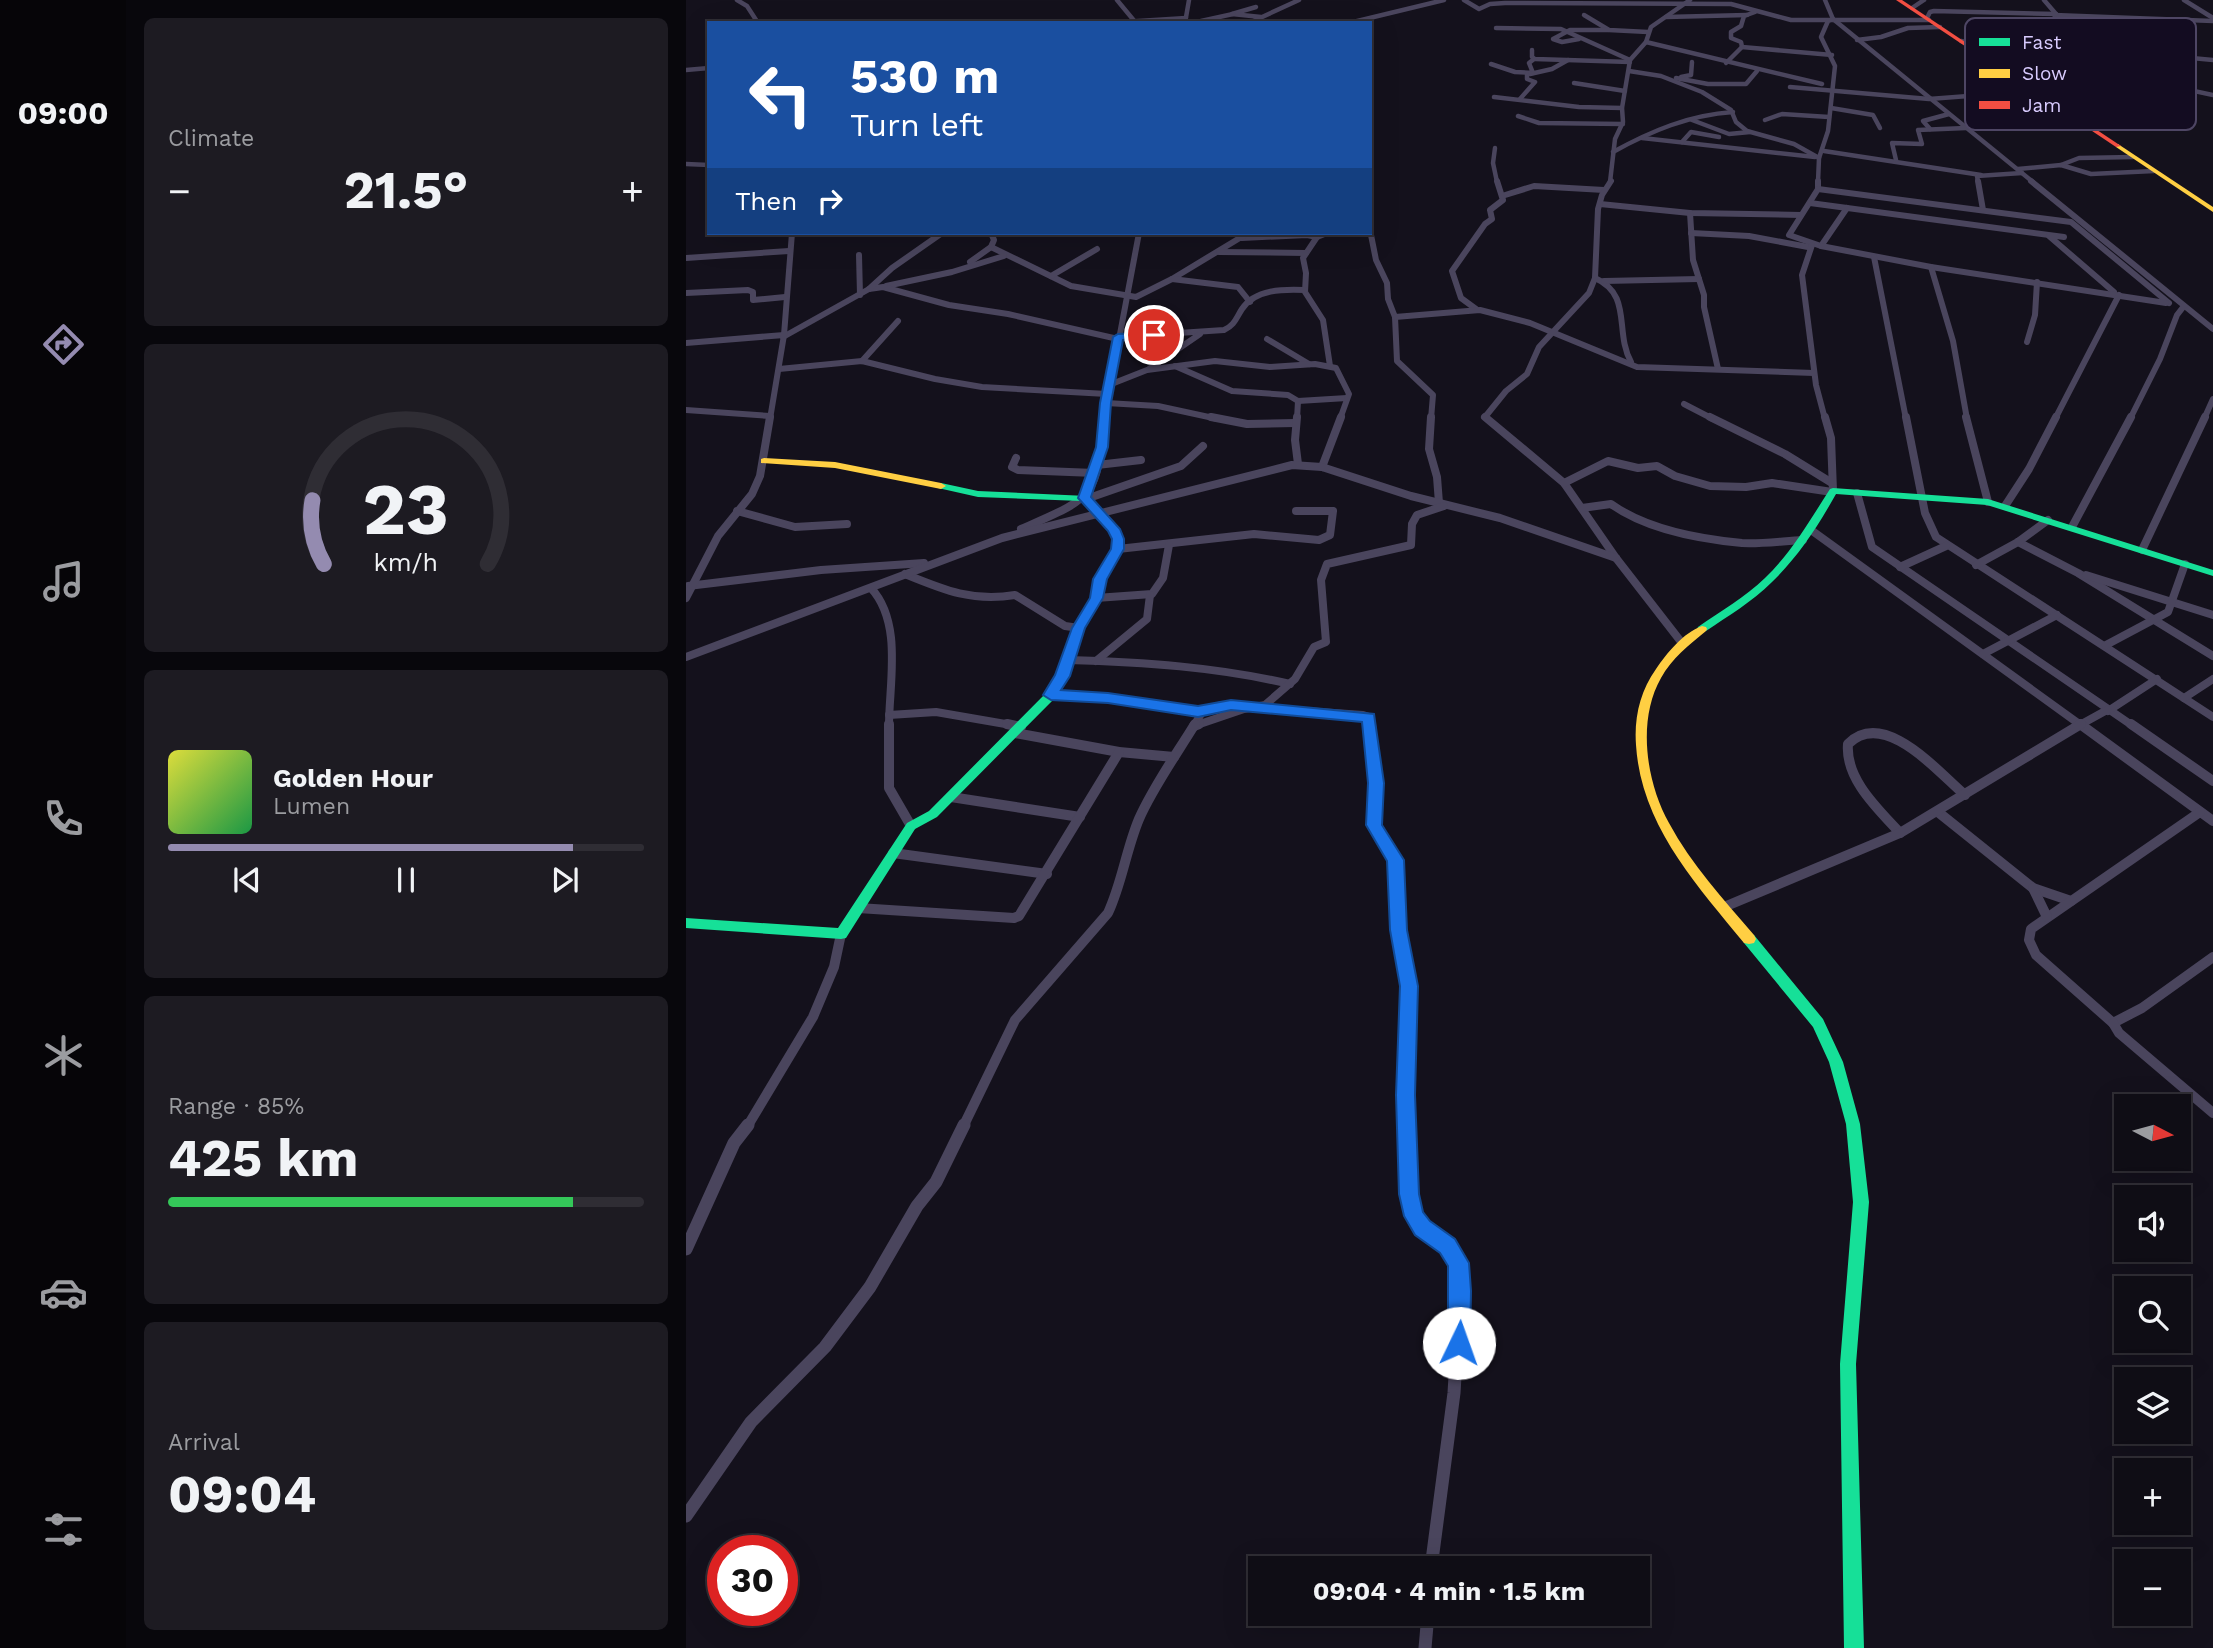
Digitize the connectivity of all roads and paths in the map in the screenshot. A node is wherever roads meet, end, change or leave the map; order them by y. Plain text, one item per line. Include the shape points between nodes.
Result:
1 (737, 0) edge
2 (1117, 0) edge
3 (1189, 0) edge
4 (1297, 0) edge
5 (1444, 0) edge
6 (1464, 0) edge
7 (1644, 0) edge
8 (1718, 0) edge
9 (1825, 0) edge
10 (1899, 0) edge
11 (1924, 0) edge
12 (2044, 0) edge
13 (2184, 0) edge
14 (1549, 1) edge
15 (1575, 1) edge
16 (1687, 2) edge
17 (1665, 3) junction
18 (1731, 4) junction
19 (1256, 7) dead end
20 (1912, 8) junction
21 (1756, 12) junction
22 (1233, 14) junction
23 (1584, 15) dead end
24 (1746, 15) junction
25 (2054, 15) junction
26 (1666, 16) junction
27 (1261, 18) junction
28 (2149, 18) edge
29 (1833, 19) junction
30 (1185, 20) edge
31 (2212, 20) edge
32 (757, 21) edge
33 (1134, 21) edge
34 (1201, 21) dead end
35 (1254, 21) edge
36 (1357, 21) edge
37 (1932, 22) junction
38 (1496, 28) dead end
39 (1608, 30) junction
40 (1566, 31) junction
41 (1648, 32) junction
42 (1580, 39) junction
43 (1857, 40) junction
44 (1961, 41) junction
45 (1646, 42) junction
46 (1965, 42) edge
47 (1965, 44) edge
48 (1742, 47) junction
49 (1532, 50) dead end
50 (1832, 55) junction
51 (1534, 59) junction
52 (1568, 60) junction
53 (1630, 61) junction
54 (1692, 62) dead end
55 (1726, 62) junction
56 (1491, 64) dead end
57 (707, 68) edge
58 (686, 70) edge
59 (1629, 71) junction
60 (1757, 71) junction
61 (1530, 74) junction
62 (1661, 76) junction
63 (1516, 77) dead end
64 (1674, 77) junction
65 (1574, 83) dead end
66 (1790, 87) dead end
67 (1834, 88) junction
68 (1625, 92) junction
69 (1965, 96) edge
70 (1494, 97) dead end
71 (1520, 99) junction
72 (1931, 99) junction
73 (1622, 108) junction
74 (1831, 108) junction
75 (1733, 112) junction
76 (1949, 114) junction
77 (1518, 116) dead end
78 (1829, 117) junction
79 (1692, 120) junction
80 (1765, 120) dead end
81 (1623, 124) junction
82 (1965, 127) edge
83 (1880, 128) dead end
84 (1965, 128) edge
85 (1930, 129) junction
86 (1969, 130) edge
87 (2093, 130) edge
88 (1750, 132) junction
89 (1642, 138) junction
90 (1682, 142) junction
91 (1727, 146) junction
92 (1495, 148) dead end
93 (1824, 151) junction
94 (1613, 152) junction
95 (1819, 157) junction
96 (2133, 157) junction
97 (1896, 160) junction
98 (686, 164) edge
99 (2061, 165) junction
100 (707, 166) edge
101 (2020, 171) junction
102 (2154, 171) junction
103 (1981, 175) junction
104 (1818, 189) junction
105 (1604, 190) junction
106 (1502, 196) junction
107 (1810, 203) junction
108 (1600, 204) junction
109 (1847, 208) junction
110 (1983, 210) junction
111 (2213, 210) edge
112 (1690, 213) junction
113 (1801, 215) junction
114 (2080, 221) junction
115 (2071, 222) junction
116 (1691, 233) junction
117 (792, 235) edge
118 (939, 235) edge
119 (992, 235) edge
120 (1139, 235) edge
121 (1245, 235) edge
122 (1322, 235) edge
123 (1371, 235) edge
124 (2049, 235) junction
125 (1317, 237) junction
126 (2064, 237) dead end
127 (1241, 238) junction
128 (1811, 246) junction
129 (1821, 246) junction
130 (991, 247) junction
131 (1097, 249) dead end
132 (789, 251) junction
133 (1217, 252) junction
134 (1306, 253) junction
135 (859, 255) dead end
136 (1004, 256) junction
137 (1874, 257) junction
138 (686, 258) edge
139 (959, 269) junction
140 (1933, 270) junction
141 (1051, 276) junction
142 (1595, 278) junction
143 (1171, 279) junction
144 (1699, 279) junction
145 (1603, 281) junction
146 (2037, 282) junction
147 (883, 287) junction
148 (869, 289) junction
149 (1305, 290) junction
150 (686, 292) edge
151 (2117, 294) junction
152 (860, 295) junction
153 (1124, 296) junction
154 (785, 297) junction
155 (1250, 302) junction
156 (2169, 303) junction
157 (2184, 306) junction
158 (1480, 310) junction
159 (2178, 314) junction
160 (2195, 315) junction
161 (1395, 317) junction
162 (898, 321) dead end
163 (2213, 330) edge
164 (1204, 332) junction
165 (1555, 333) junction
166 (784, 336) junction
167 (1118, 338) junction
168 (1267, 339) dead end
169 (2028, 342) dead end
170 (686, 343) edge
171 (862, 361) junction
172 (1309, 364) junction
173 (1174, 365) junction
174 (1331, 366) junction
175 (1637, 367) junction
176 (779, 369) junction
177 (1718, 369) junction
178 (1147, 370) junction
179 (1814, 373) junction
180 (1109, 385) junction
181 (1107, 394) junction
182 (1347, 398) junction
183 (2213, 400) edge
184 (1298, 401) junction
185 (1106, 403) junction
186 (1684, 404) dead end
187 (686, 410) edge
188 (770, 416) junction
189 (1295, 423) junction
190 (1203, 446) dead end
191 (1016, 458) dead end
192 (1141, 460) dead end
193 (764, 461) junction
194 (1298, 464) junction
195 (1322, 467) junction
196 (1096, 469) junction
197 (1564, 483) junction
198 (1833, 489) junction
199 (1857, 493) junction
200 (1922, 497) junction
201 (1085, 498) junction
202 (1988, 502) junction
203 (1444, 504) junction
204 (2005, 506) junction
205 (1582, 508) junction
206 (737, 511) junction
207 (1296, 511) dead end
208 (1100, 514) junction
209 (2048, 520) junction
210 (846, 524) dead end
211 (2072, 527) junction
212 (1807, 535) junction
213 (1002, 538) junction
214 (2018, 542) junction
215 (1169, 545) junction
216 (1946, 546) junction
217 (1118, 549) junction
218 (2142, 550) junction
219 (1616, 558) junction
220 (928, 563) junction
221 (2185, 564) junction
222 (1976, 565) junction
223 (1901, 567) junction
224 (2078, 573) junction
225 (2213, 573) edge
226 (905, 574) junction
227 (1880, 579) junction
228 (690, 586) edge
229 (871, 588) junction
230 (1150, 595) junction
231 (686, 598) edge
232 (1097, 598) junction
233 (2172, 602) junction
234 (2057, 615) junction
235 (2213, 615) edge
236 (2152, 619) junction
237 (1079, 628) junction
238 (2009, 642) junction
239 (1682, 643) junction
240 (2106, 645) junction
241 (1983, 654) junction
242 (2213, 656) edge
243 (686, 657) edge
244 (1068, 660) junction
245 (1096, 661) junction
246 (2157, 679) junction
247 (2213, 679) edge
248 (1290, 684) junction
249 (1051, 695) junction
250 (2184, 698) junction
251 (1256, 707) junction
252 (2108, 710) junction
253 (1202, 712) junction
254 (889, 715) junction
255 (2213, 717) edge
256 (2080, 725) junction
257 (1194, 726) junction
258 (1018, 730) junction
259 (1119, 752) junction
260 (1174, 757) junction
261 (2213, 781) edge
262 (1965, 795) junction
263 (951, 797) junction
264 (1938, 812) junction
265 (2200, 812) junction
266 (1080, 817) junction
267 (2213, 821) edge
268 (911, 826) junction
269 (1900, 833) junction
270 (892, 853) junction
271 (1046, 874) junction
272 (2033, 888) junction
273 (2071, 901) junction
274 (1724, 907) junction
275 (858, 908) junction
276 (2047, 917) junction
277 (686, 923) edge
278 (841, 934) junction
279 (2213, 957) edge
280 (2113, 1023) junction
281 (2213, 1113) edge
282 (686, 1249) edge
283 (686, 1516) edge
284 (1432, 1556) edge
285 (1426, 1626) edge
286 (1425, 1648) edge
287 (1854, 1648) edge

1 - 32 street
2 - 33 street
3 - 30 street
4 - 27 street
5 - 36 street
6 - 14 street via 1479,9 1493,3
7 - 17 street
8 - 18 street
9 - 29 street
10 - 20 street
11 - 20 street
12 - 25 street
13 - 31 street
14 - 15 street
15 - 17 street
16 - 17 street
16 - 18 street
16 - 26 street
18 - 21 street
19 - 22 street
20 - 37 street
21 - 24 street
21 - 29 street via 1791,20
22 - 27 street
22 - 34 street
23 - 39 street
24 - 26 street
24 - 48 street via 1741,26 1731,32 1731,38
25 - 28 street
25 - 37 street via 1934,11 1930,12
26 - 41 street
27 - 35 street
29 - 37 street
29 - 43 street
29 - 50 street via 1821,37
37 - 43 street
37 - 44 street
38 - 40 street
39 - 40 street
39 - 41 street
40 - 42 street
40 - 42 street via 1554,40
41 - 45 street
42 - 53 street
43 - 72 street
44 - 46 street
44 - 47 street
45 - 53 street
45 - 55 street
48 - 50 street
48 - 55 street
49 - 51 street
50 - 67 street
51 - 52 street
51 - 61 street via 1529,63
52 - 53 street
52 - 61 street
53 - 59 street
54 - 64 street via 1691,75
55 - 60 street
56 - 61 street
57 - 58 street
59 - 62 street
59 - 68 street
60 - 64 street via 1746,84 1708,84
60 - 67 street
61 - 63 street
61 - 71 street via 1527,79 1535,82
62 - 64 street
62 - 75 street via 1705,93
65 - 68 street
66 - 67 street
67 - 72 street
67 - 74 street
68 - 73 street
69 - 72 street
70 - 71 street
71 - 73 street
72 - 76 street
73 - 81 street
74 - 78 street
74 - 83 street via 1872,115
75 - 79 street
75 - 88 street via 1740,127
76 - 82 street
76 - 85 street via 1923,121
77 - 81 street via 1539,123
78 - 80 street via 1782,114
78 - 93 street
79 - 88 street via 1729,134
79 - 89 street
81 - 94 street
84 - 85 street
85 - 97 street via 1918,130 1921,144 1892,143
86 - 101 street
87 - 96 street
88 - 95 street via 1802,147
89 - 90 street
89 - 94 street
90 - 91 street
90 - 91 street via 1693,132 1721,137
91 - 95 street
92 - 106 street via 1494,180
93 - 95 street
93 - 97 street
94 - 105 street via 1611,181
95 - 104 street
96 - 99 street via 2079,158
96 - 102 street
97 - 103 street
98 - 100 street
99 - 101 street
99 - 102 street via 2096,174
101 - 103 street
101 - 114 street
102 - 111 street
103 - 110 street via 1977,177
104 - 107 street
104 - 110 street
105 - 106 street via 1534,186
105 - 108 street
106 - 158 street via 1502,203 1490,210 1492,219 1452,271 1464,303
107 - 109 street
107 - 113 street
108 - 112 street
108 - 142 street
109 - 124 street
109 - 129 street
110 - 115 street
112 - 113 street
112 - 116 street
113 - 128 street via 1789,235
114 - 115 street
114 - 157 street
115 - 156 street
116 - 128 street
116 - 144 street
117 - 132 street
118 - 148 street
119 - 130 street
120 - 153 street
121 - 127 street
122 - 125 street
123 - 161 street
124 - 126 street
124 - 151 street
125 - 127 street
125 - 134 street
127 - 133 street
128 - 129 street
128 - 179 street via 1802,275
129 - 137 street
130 - 136 street
130 - 139 street
131 - 141 street
132 - 138 street
132 - 154 street
133 - 134 street
133 - 143 street
134 - 149 street
135 - 152 street
136 - 139 street
136 - 141 street
137 - 140 street
137 - 200 street
139 - 147 street
140 - 146 street
140 - 202 street
141 - 153 street via 1071,286
142 - 145 street
142 - 165 street via 1589,293
143 - 153 street via 1142,296
143 - 155 street via 1238,287
144 - 145 street
144 - 177 street
145 - 175 street via 1615,289 1624,348
146 - 151 street
146 - 169 street
147 - 148 street
147 - 167 street via 949,305
148 - 152 street
149 - 155 street via 1279,289
149 - 174 street via 1323,320
150 - 154 street via 748,290 753,299
151 - 156 street
151 - 204 street via 2029,469
152 - 166 street
153 - 167 street
154 - 166 street
155 - 164 street via 1229,328
156 - 157 street
157 - 159 street
157 - 160 street
158 - 161 street
158 - 165 street
159 - 160 street
159 - 211 street via 2151,378
160 - 163 street
161 - 203 street via 1397,362 1433,395 1429,449
162 - 171 street
164 - 167 street
164 - 178 street
165 - 175 street
165 - 197 street via 1539,347 1527,374 1485,416
166 - 170 street
166 - 176 street
167 - 180 street
168 - 172 street
171 - 176 street
171 - 181 street via 971,386
172 - 173 street via 1270,367 1215,361
172 - 174 street
173 - 178 street
173 - 184 street via 1226,389
174 - 182 street via 1339,371 1349,392
175 - 177 street
176 - 188 street
177 - 179 street
178 - 180 street
179 - 198 street via 1830,438
180 - 181 street
181 - 185 street
182 - 184 street
182 - 195 street
183 - 218 street
184 - 189 street
185 - 189 street via 1153,403 1241,423
185 - 196 street
186 - 198 street via 1784,454
187 - 188 street
188 - 193 street
189 - 194 street
190 - 201 street via 1181,466
191 - 196 street via 1012,467 1018,470
192 - 196 street
193 - 201 street via 835,465 978,494
193 - 206 street via 752,494
194 - 195 street
194 - 208 street
195 - 203 street
196 - 201 street
197 - 198 street via 1608,461 1638,468 1657,466 1710,486 1746,488 1772,483
197 - 205 street
198 - 199 street
198 - 212 street
199 - 200 street
199 - 223 street via 1869,542
200 - 202 street
200 - 216 street via 1931,530
201 - 208 street
201 - 213 street
202 - 204 street
203 - 219 street via 1536,528
203 - 248 street via 1417,515 1411,545 1324,567 1327,640 1312,649
204 - 209 street
205 - 212 street via 1611,504 1625,514 1680,533 1744,543
205 - 219 street
206 - 210 street via 795,527
206 - 228 street
207 - 215 street via 1333,511 1330,535 1320,540 1254,534
208 - 213 street
208 - 217 street via 1117,536
209 - 211 street
209 - 214 street
211 - 218 street
212 - 227 street
212 - 239 street via 1755,592
213 - 220 street
214 - 222 street
214 - 224 street
215 - 217 street
215 - 230 street via 1163,578
216 - 222 street
216 - 223 street
217 - 232 street via 1100,579
218 - 221 street
219 - 239 street
220 - 226 street
220 - 228 street
221 - 225 street
221 - 233 street
222 - 234 street
223 - 227 street
223 - 238 street
224 - 233 street
224 - 236 street
226 - 229 street
226 - 237 street via 953,593 989,599 1015,595 1065,626
227 - 241 street
228 - 231 street
229 - 243 street
229 - 254 street via 881,599 894,653
230 - 232 street
230 - 245 street via 1147,619
232 - 237 street
233 - 235 street
233 - 236 street via 2168,612
234 - 238 street
234 - 240 street
236 - 240 street
236 - 242 street
237 - 244 street
238 - 241 street
238 - 252 street
239 - 274 street via 1659,671 1646,699 1641,753 1654,804 1667,832
240 - 246 street
241 - 256 street
244 - 245 street
244 - 249 street
245 - 248 street via 1249,675
246 - 250 street
246 - 252 street
247 - 250 street
248 - 251 street
249 - 253 street
249 - 258 street
250 - 255 street
251 - 253 street via 1221,705
251 - 257 street
251 - 284 street via 1363,715 1371,723 1374,825 1395,860 1399,930 1409,986 1405,1095 1409,1194 1414,1216 1454,1252 1461,1275 1456,1368
252 - 256 street
252 - 261 street
253 - 257 street
254 - 258 street via 936,712
254 - 268 street via 889,788
256 - 262 street
256 - 265 street
257 - 260 street
258 - 259 street
258 - 263 street
259 - 260 street
259 - 266 street
260 - 283 street via 1140,817 1108,913 1015,1020 936,1182 870,1287 825,1347 751,1422
262 - 264 street
262 - 269 street via 1884,733 1872,731 1851,738 1845,754 1855,778
263 - 266 street
263 - 268 street
264 - 269 street
264 - 272 street
265 - 267 street
265 - 273 street
266 - 271 street
268 - 270 street
269 - 274 street
270 - 271 street
270 - 275 street
271 - 275 street via 1022,913 1014,918
272 - 273 street
272 - 276 street
273 - 276 street
274 - 287 street via 1818,1023 1836,1062 1853,1124 1861,1202 1848,1364
275 - 278 street
276 - 280 street via 2031,929 2033,951
277 - 278 street
278 - 282 street via 834,967 813,1017 755,1117 734,1143
279 - 280 street
280 - 281 street
285 - 286 street

